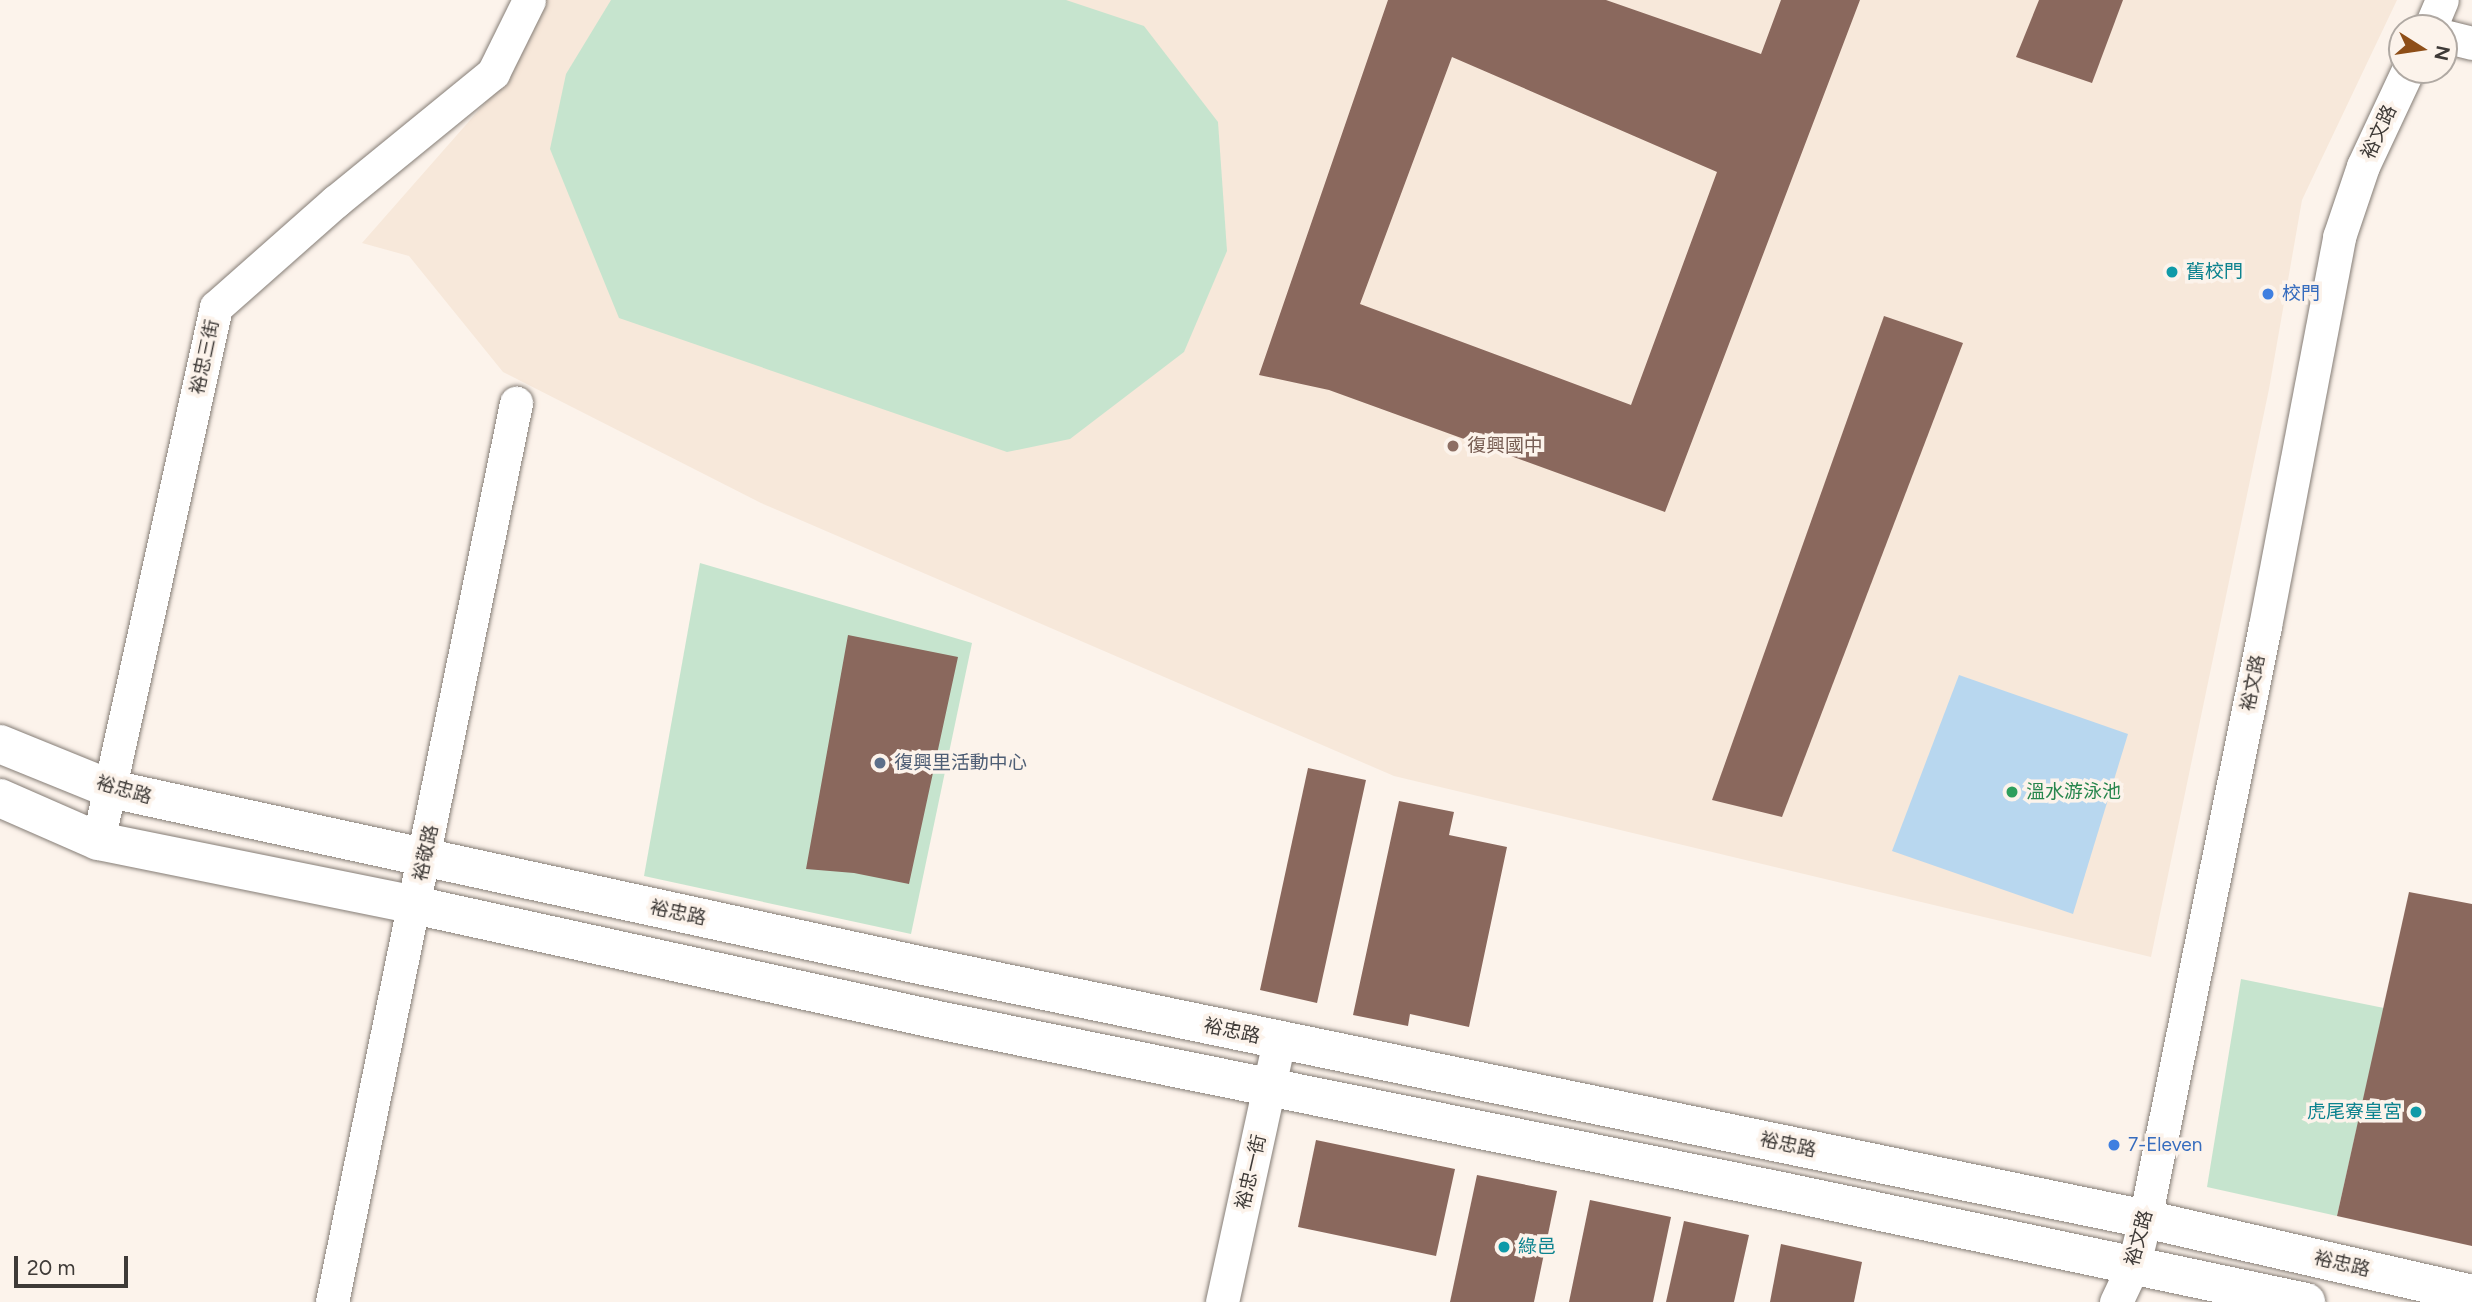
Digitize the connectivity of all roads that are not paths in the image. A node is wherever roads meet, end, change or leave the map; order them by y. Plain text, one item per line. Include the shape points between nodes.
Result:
1 (528, 0) edge
2 (2401, 84) edge
3 (516, 403) dead end
4 (0, 744) edge
5 (111, 789) junction
6 (0, 798) edge
7 (98, 841) junction
8 (425, 859) junction
9 (414, 905) junction
10 (1279, 1041) junction
11 (1270, 1087) junction
12 (2145, 1219) junction
13 (2134, 1264) junction
14 (2472, 1294) edge
15 (332, 1302) edge
16 (1222, 1302) edge
17 (2116, 1302) edge
18 (2306, 1302) edge

1 - 5 street, 裕忠三街 via 493,73 216,307
2 - 12 street, 裕文路 via 2363,166 2339,237
3 - 8 street, 裕敬路
4 - 5 street, 裕忠路
5 - 7 street, 裕忠三街
5 - 8 street, 裕忠路
6 - 7 street
7 - 9 street
8 - 9 street, 裕敬路
8 - 10 street, 裕忠路
9 - 11 street via 938,1020
9 - 15 street, 裕敬路
10 - 11 street, 裕忠一街
10 - 12 street, 裕忠路
11 - 13 street
11 - 16 street, 裕忠一街
12 - 13 street, 裕文路
12 - 14 street, 裕忠路
13 - 17 street, 裕文路
13 - 18 street

